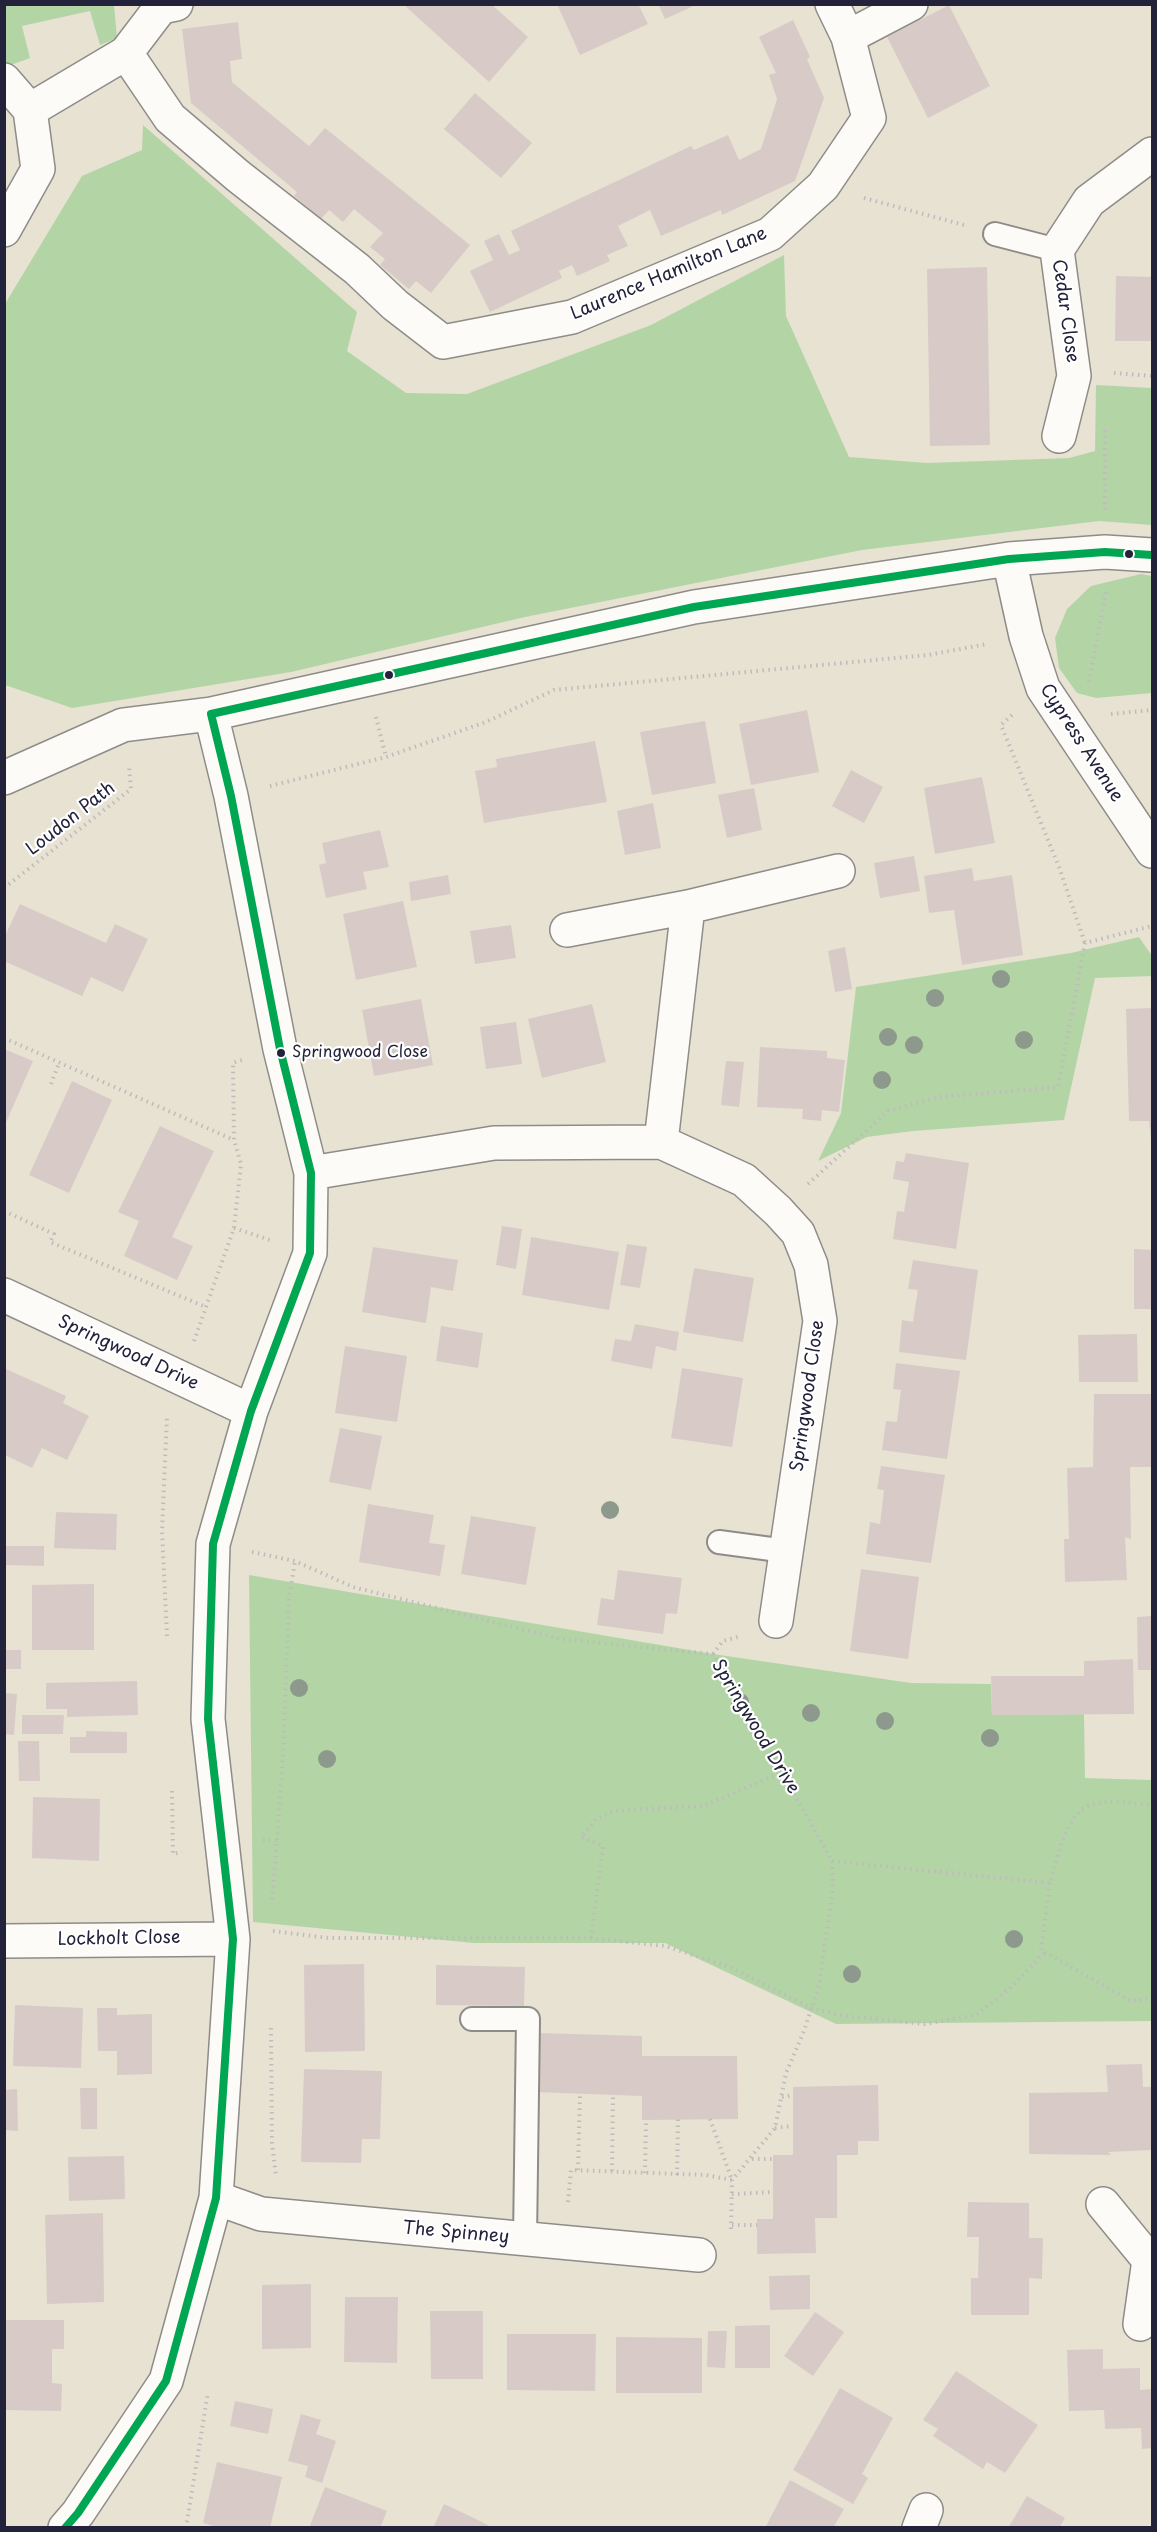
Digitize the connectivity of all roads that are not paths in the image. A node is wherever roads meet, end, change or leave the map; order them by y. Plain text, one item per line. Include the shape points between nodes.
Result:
1 (176, 4) edge
2 (832, 4) edge
3 (911, 4) edge
4 (848, 37) junction
5 (126, 53) junction
6 (4, 80) edge
7 (30, 110) junction
8 (1152, 154) edge
9 (4, 230) edge
10 (995, 234) road end
11 (1057, 250) junction
12 (1059, 436) dead end
13 (1152, 555) edge
14 (1009, 559) junction
15 (211, 714) junction
16 (4, 778) edge
17 (1152, 851) edge
18 (838, 871) dead end
19 (688, 907) junction
20 (567, 930) dead end
21 (661, 1142) junction
22 (311, 1173) junction
23 (4, 1295) edge
24 (251, 1411) junction
25 (719, 1542) dead end
26 (786, 1551) junction
27 (776, 1621) dead end
28 (233, 1939) junction
29 (4, 1941) edge
30 (472, 2019) dead end
31 (216, 2198) junction
32 (1103, 2204) dead end
33 (525, 2226) junction
34 (699, 2255) road end
35 (1151, 2259) edge
36 (1140, 2324) dead end
37 (79, 2523) edge

1 - 5 street via 161,7
2 - 4 street, Laurence Hamilton Lane
3 - 4 street
4 - 5 street, Laurence Hamilton Lane via 869,118 823,186 770,234 572,317 443,342 170,118
5 - 7 street
6 - 7 street
7 - 9 street via 38,168
8 - 11 street, Cedar Close via 1089,201
10 - 11 lane
11 - 12 street, Cedar Close via 1074,376
13 - 14 street via 1105,552
14 - 15 street via 694,607
14 - 17 street, Cypress Avenue via 1026,636 1043,688
15 - 16 street via 123,724
15 - 22 street via 231,796 280,1049
18 - 19 street
19 - 20 street
19 - 21 street
21 - 22 street, Springwood Close via 494,1143
21 - 26 street, Springwood Close via 744,1180 798,1233 811,1265 820,1321
22 - 24 street via 310,1253
23 - 24 street, Springwood Drive
24 - 28 street via 213,1544 208,1719
25 - 26 lane
26 - 27 street, Springwood Close
28 - 29 street, Lockholt Close
28 - 31 street
30 - 33 lane via 528,2019
31 - 33 street, The Spinney via 261,2214
31 - 37 street via 166,2381
32 - 35 street
33 - 34 street, The Spinney
35 - 36 street

